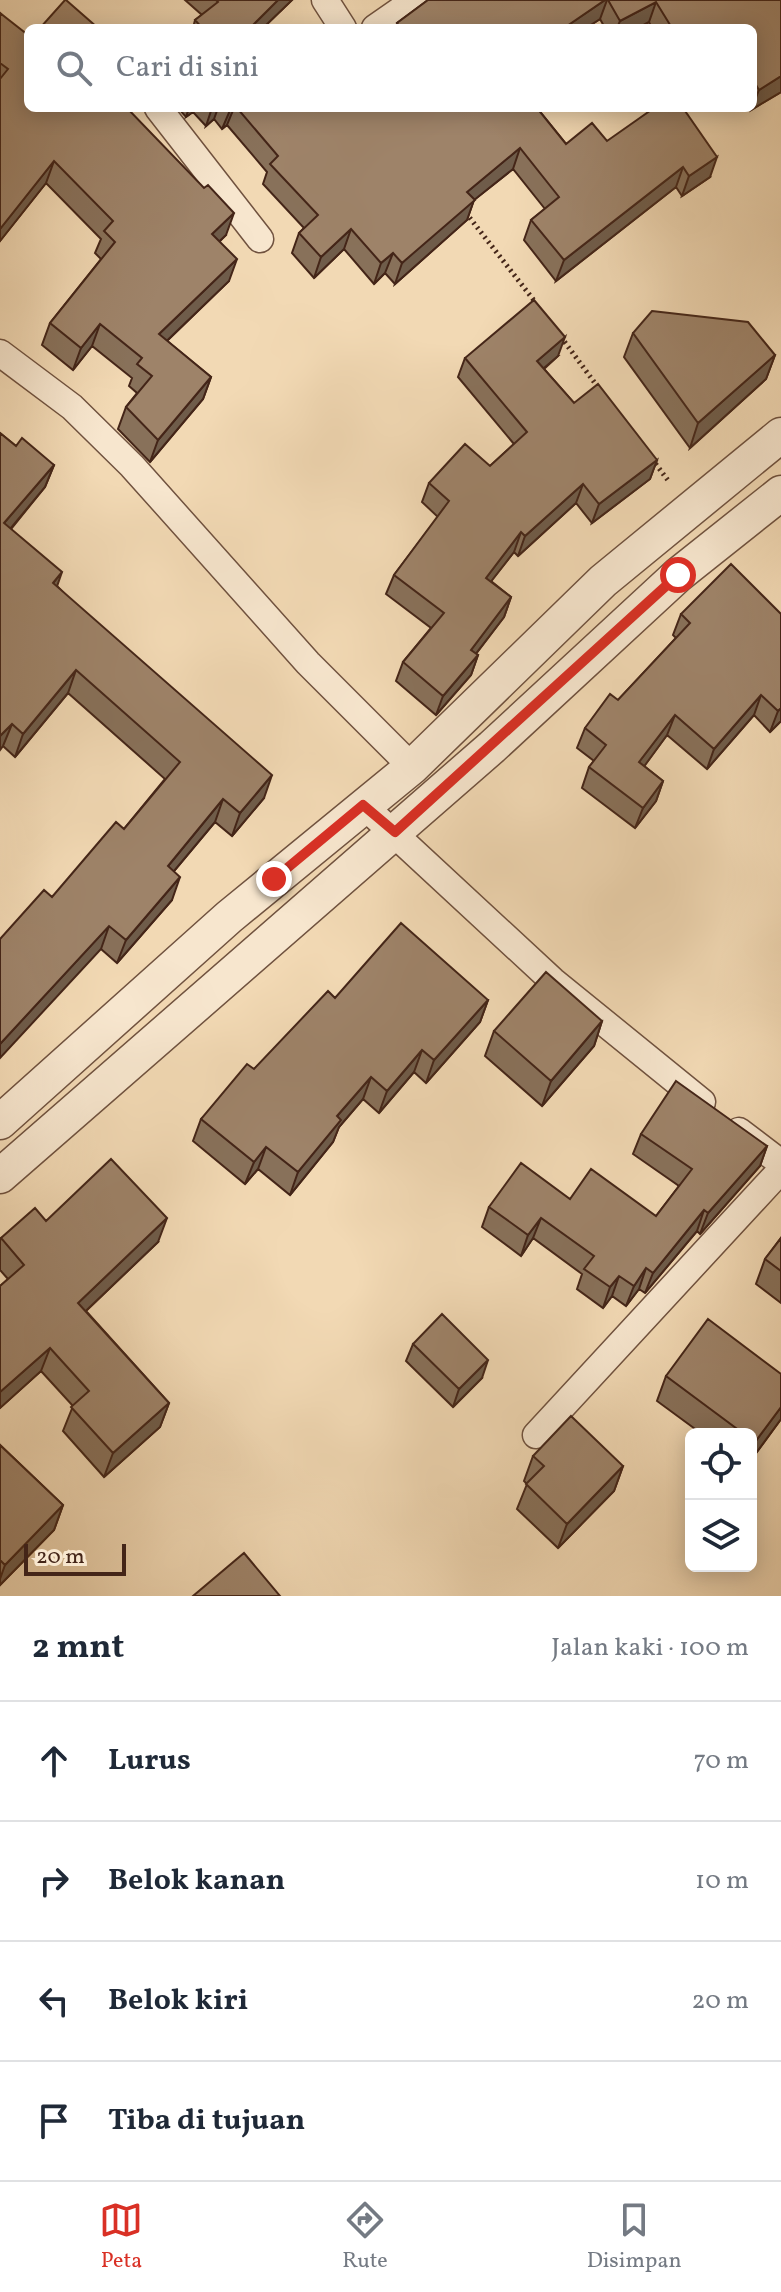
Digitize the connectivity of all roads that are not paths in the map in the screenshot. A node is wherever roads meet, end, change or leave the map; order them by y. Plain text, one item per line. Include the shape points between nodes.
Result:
1 (325, 0) edge
2 (415, 0) edge
3 (340, 24) edge
4 (381, 24) edge
5 (161, 112) edge
6 (260, 239) dead end
7 (0, 353) edge
8 (781, 435) edge
9 (781, 493) edge
10 (412, 767) junction
11 (363, 805) junction
12 (395, 832) junction
13 (0, 1122) edge
14 (781, 1163) edge
15 (781, 1170) edge
16 (0, 1176) edge
17 (536, 1435) dead end

1 - 3 street
2 - 4 street
5 - 6 street
7 - 10 street via 72,407 112,446 308,663
8 - 10 street via 603,581
9 - 12 street via 678,575
10 - 11 street
11 - 12 street
11 - 13 street
12 - 14 street via 553,981
12 - 16 street
15 - 17 street

